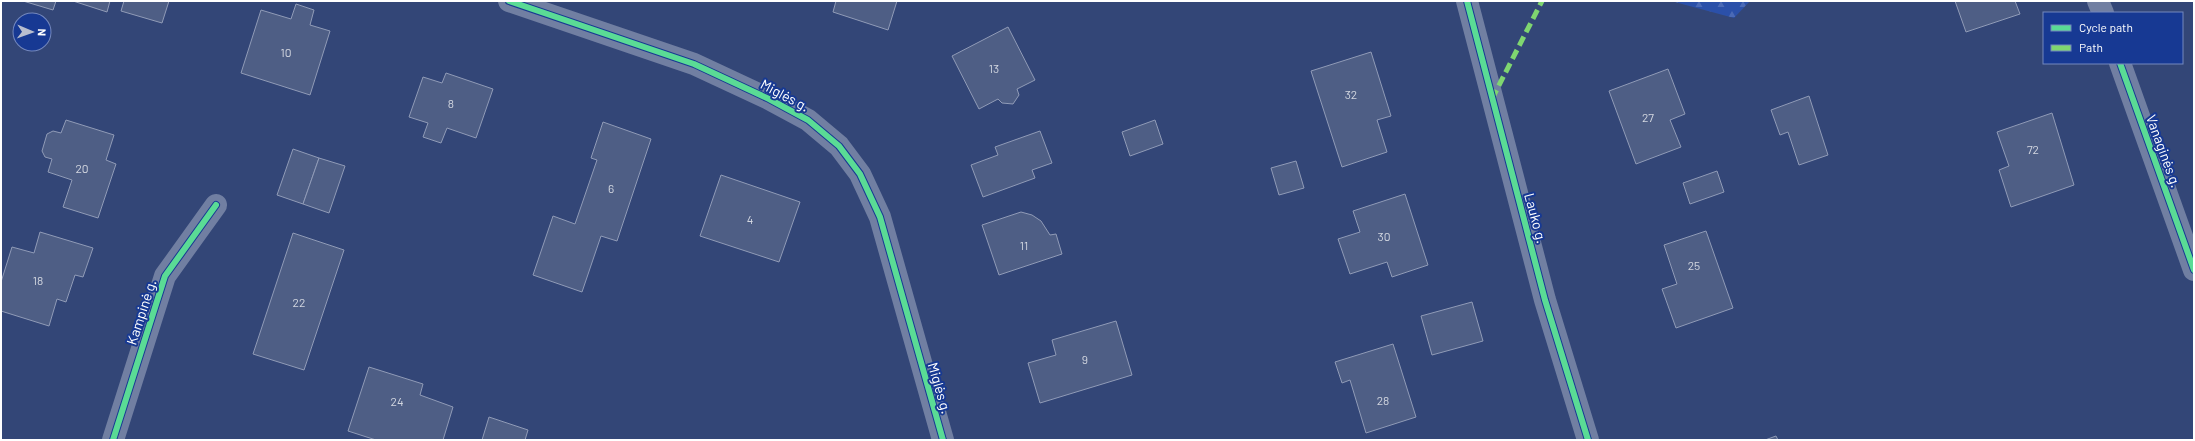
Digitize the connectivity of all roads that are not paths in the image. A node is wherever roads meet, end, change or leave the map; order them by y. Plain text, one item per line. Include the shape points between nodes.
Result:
1 (509, 1) edge
2 (1467, 1) edge
3 (2098, 1) edge
4 (2103, 12) edge
5 (2120, 64) edge
6 (216, 205) dead end
7 (2194, 270) edge
8 (113, 440) edge
9 (943, 440) edge
10 (1588, 440) edge

1 - 9 street, Miglės g. via 694,64 808,120 839,146 860,174 880,217
2 - 10 street, Lauko g. via 1545,300
3 - 4 street
5 - 7 street, Vanaginės g.
6 - 8 street, Kampinė g. via 165,276

